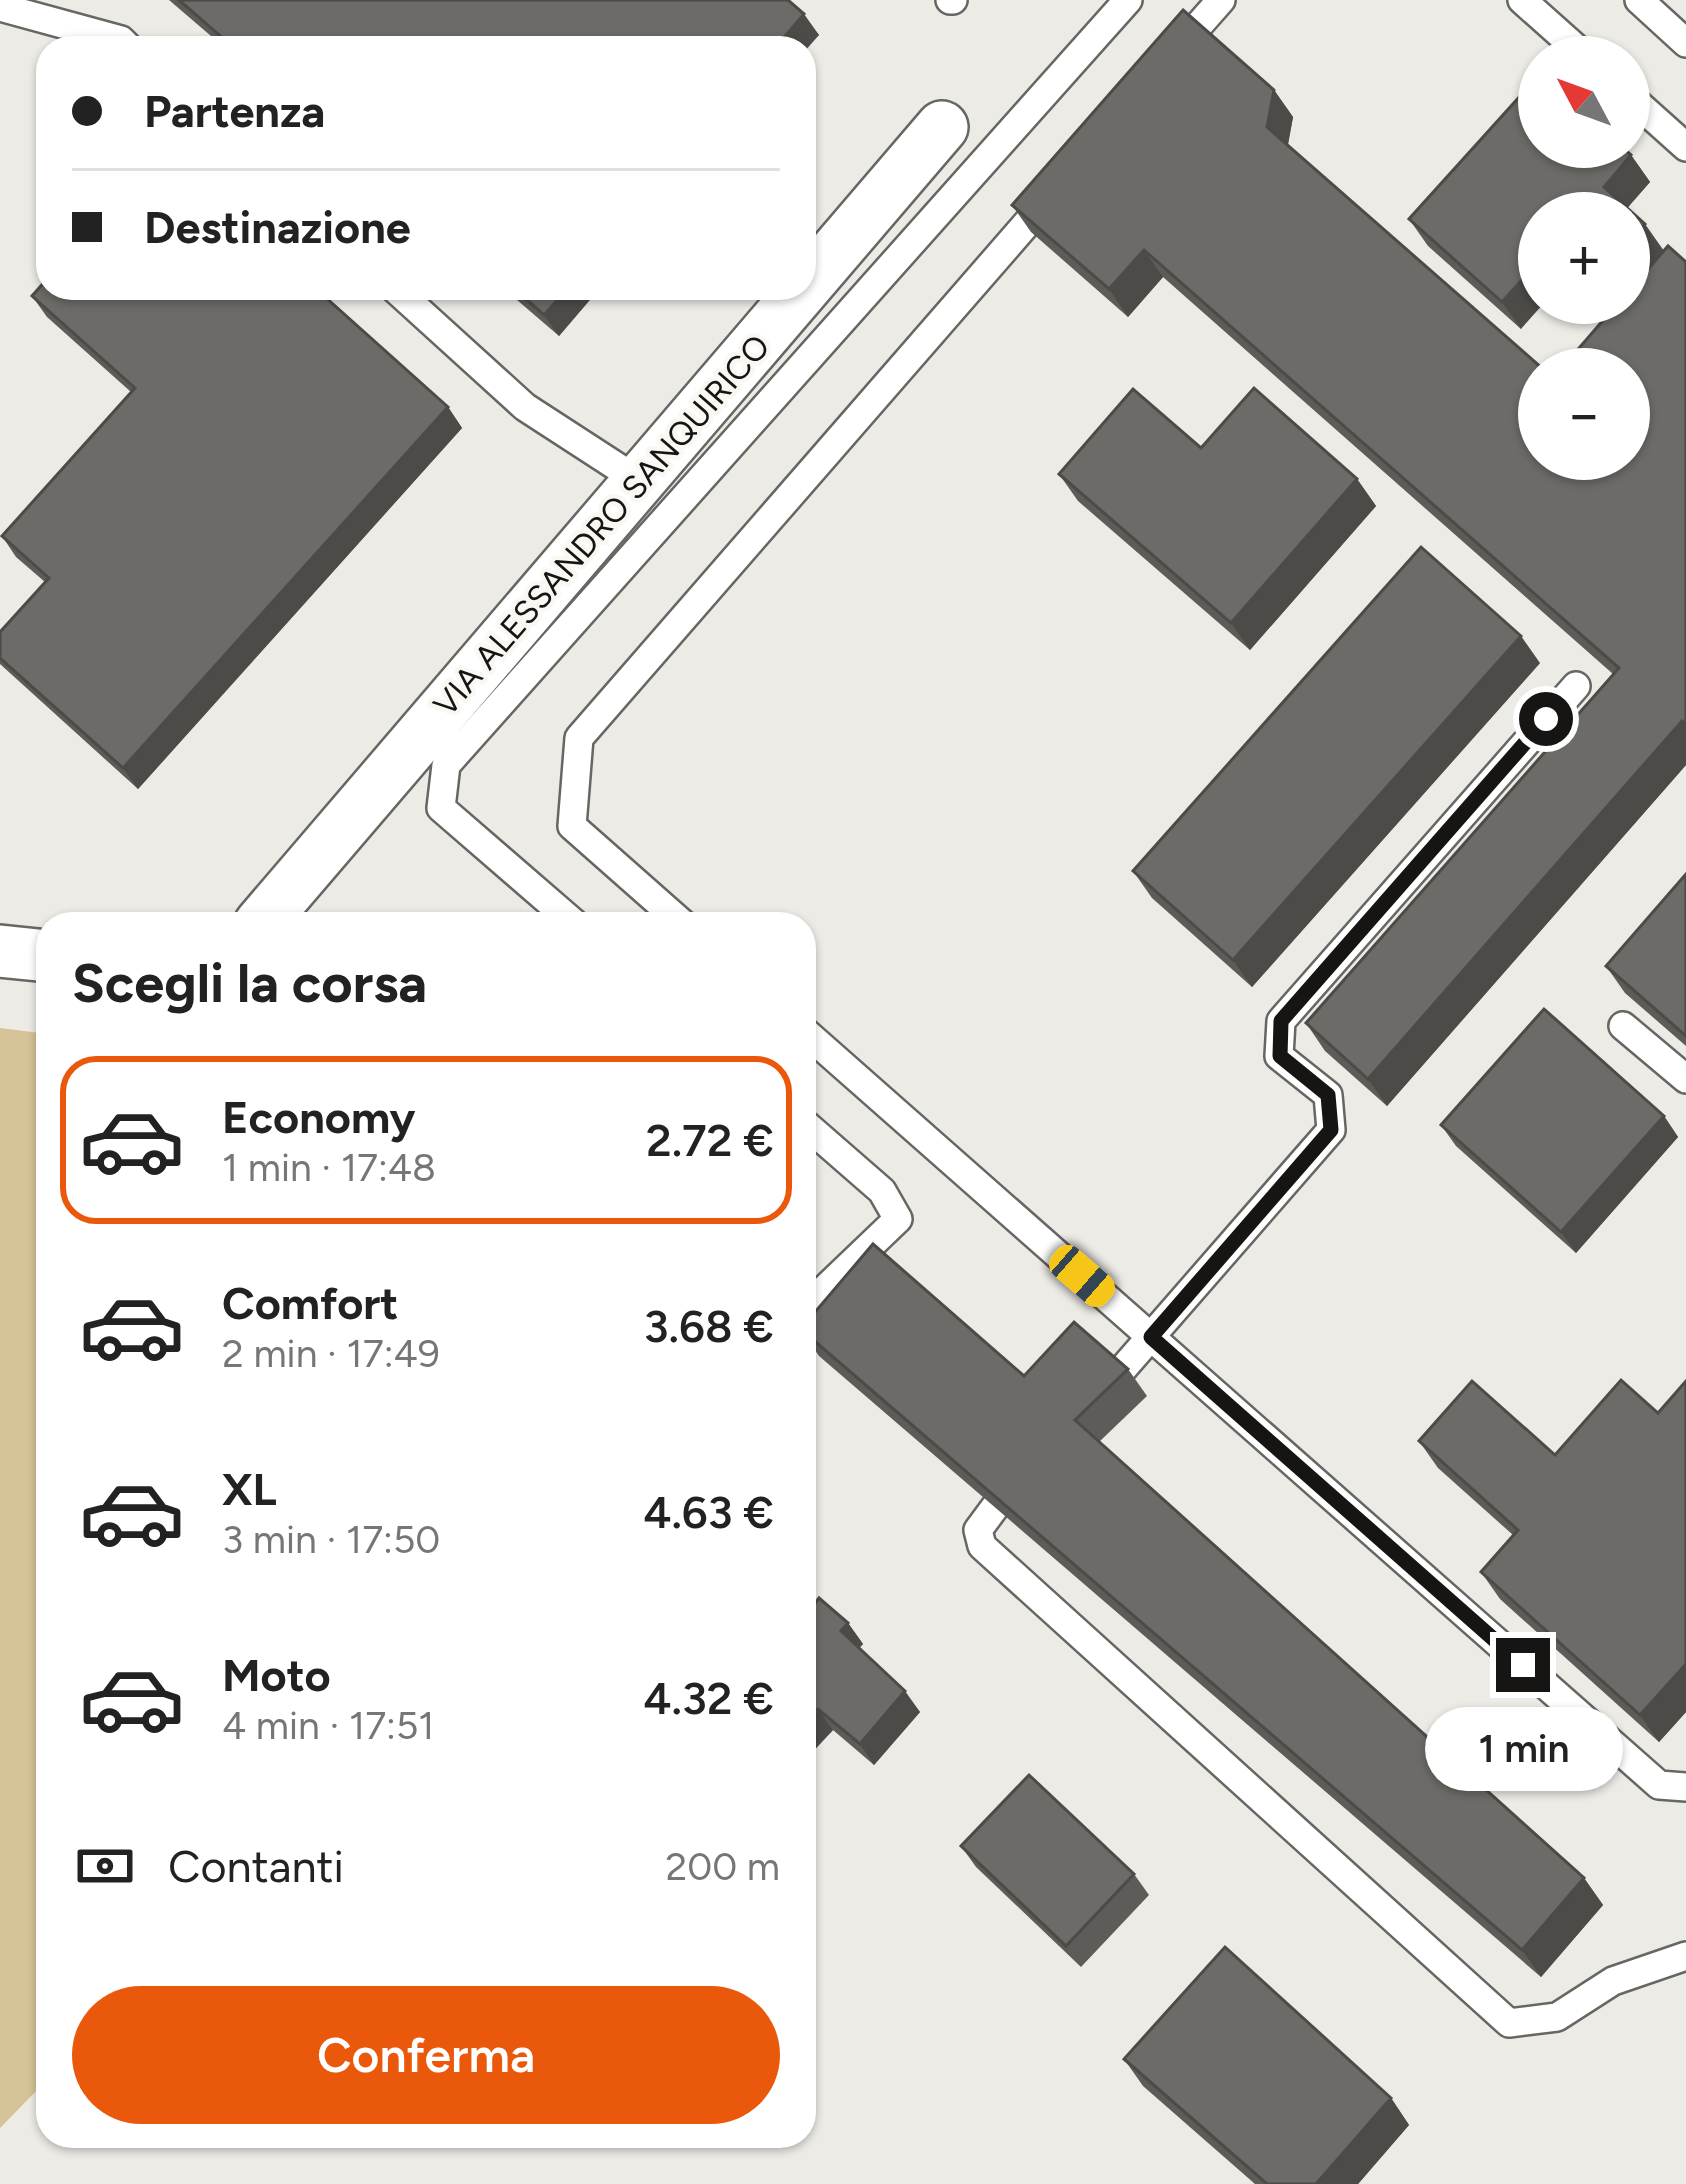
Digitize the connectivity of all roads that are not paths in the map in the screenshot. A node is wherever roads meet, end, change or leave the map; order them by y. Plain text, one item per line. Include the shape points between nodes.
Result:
1 (1129, 0) edge
2 (1221, 0) edge
3 (1522, 0) edge
4 (1639, 0) edge
5 (0, 7) edge
6 (106, 36) edge
7 (1562, 36) edge
8 (1686, 43) edge
9 (1158, 72) edge
10 (1650, 115) edge
11 (942, 127) dead end
12 (1686, 147) edge
13 (1064, 180) edge
14 (816, 274) edge
15 (407, 300) edge
16 (794, 300) edge
17 (639, 481) junction
18 (1576, 686) dead end
19 (270, 912) edge
20 (561, 912) edge
21 (669, 912) edge
22 (0, 952) edge
23 (36, 955) edge
24 (1623, 1026) edge
25 (816, 1041) edge
26 (1686, 1079) edge
27 (816, 1133) edge
28 (816, 1298) edge
29 (1151, 1337) junction
30 (1120, 1372) edge
31 (995, 1508) edge
32 (1686, 1787) edge
33 (1686, 1956) edge

1 - 20 lane via 446,765 442,808
2 - 9 lane
3 - 7 lane
4 - 8 lane
5 - 6 lane
10 - 12 lane
11 - 14 street, VIA ALESSANDRO SANQUIRICO
13 - 21 lane via 580,738 572,826
15 - 17 lane via 525,407
16 - 17 street, VIA ALESSANDRO SANQUIRICO
17 - 19 street, VIA ALESSANDRO SANQUIRICO
18 - 29 lane via 1281,1021 1280,1056 1328,1095 1331,1130
22 - 23 street
24 - 26 lane
25 - 29 lane
27 - 28 lane via 883,1191 898,1219
29 - 30 lane
29 - 32 lane via 1659,1785
31 - 33 lane via 978,1530 982,1546 1509,2023 1557,2017 1613,1981

